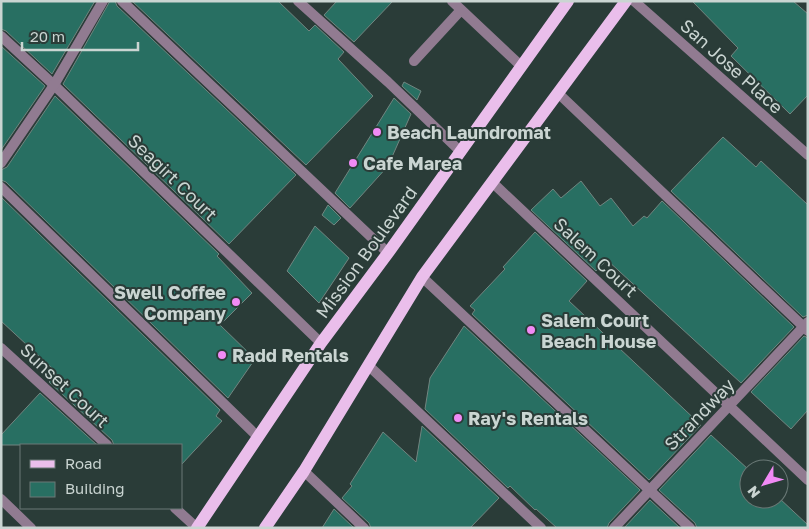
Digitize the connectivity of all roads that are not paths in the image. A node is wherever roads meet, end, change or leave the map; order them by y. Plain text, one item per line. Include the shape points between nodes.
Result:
1 (103, 1) edge
2 (122, 1) edge
3 (298, 1) edge
4 (452, 1) edge
5 (568, 1) edge
6 (626, 1) edge
7 (634, 1) edge
8 (461, 10) junction
9 (1, 36) edge
10 (414, 61) dead end
11 (521, 66) junction
12 (54, 85) junction
13 (559, 94) junction
14 (461, 152) junction
15 (808, 155) edge
16 (1, 163) edge
17 (493, 183) junction
18 (1, 187) edge
19 (388, 253) junction
20 (422, 277) junction
21 (806, 327) edge
22 (322, 343) junction
23 (1, 348) edge
24 (369, 366) junction
25 (730, 405) junction
26 (258, 437) junction
27 (106, 444) edge
28 (304, 472) junction
29 (808, 480) edge
30 (649, 489) junction
31 (1, 499) edge
32 (176, 509) edge
33 (32, 528) edge
34 (197, 528) edge
35 (265, 528) edge
36 (364, 528) edge
37 (541, 528) edge
38 (614, 528) edge
39 (690, 528) edge

1 - 12 street
2 - 19 street
3 - 14 street
4 - 8 street
5 - 11 main road, Mission Boulevard
6 - 13 main road
7 - 15 street, San Jose Place
8 - 10 street
8 - 11 street
9 - 12 street, Seagirt Court
11 - 14 main road, Mission Boulevard
12 - 16 street
12 - 22 street, Seagirt Court
13 - 17 main road
13 - 21 street
14 - 19 main road, Mission Boulevard
17 - 20 main road
17 - 25 street, Salem Court
18 - 26 street
19 - 22 main road, Mission Boulevard
20 - 24 main road
20 - 30 street
21 - 25 street, Strandway
22 - 26 main road, Mission Boulevard
23 - 27 street, Sunset Court
24 - 28 main road
24 - 37 street
25 - 29 street, Salem Court
25 - 30 street, Strandway
26 - 34 main road, Mission Boulevard
28 - 35 main road
28 - 36 street
30 - 38 street, Strandway
30 - 39 street
31 - 33 street
32 - 34 street

